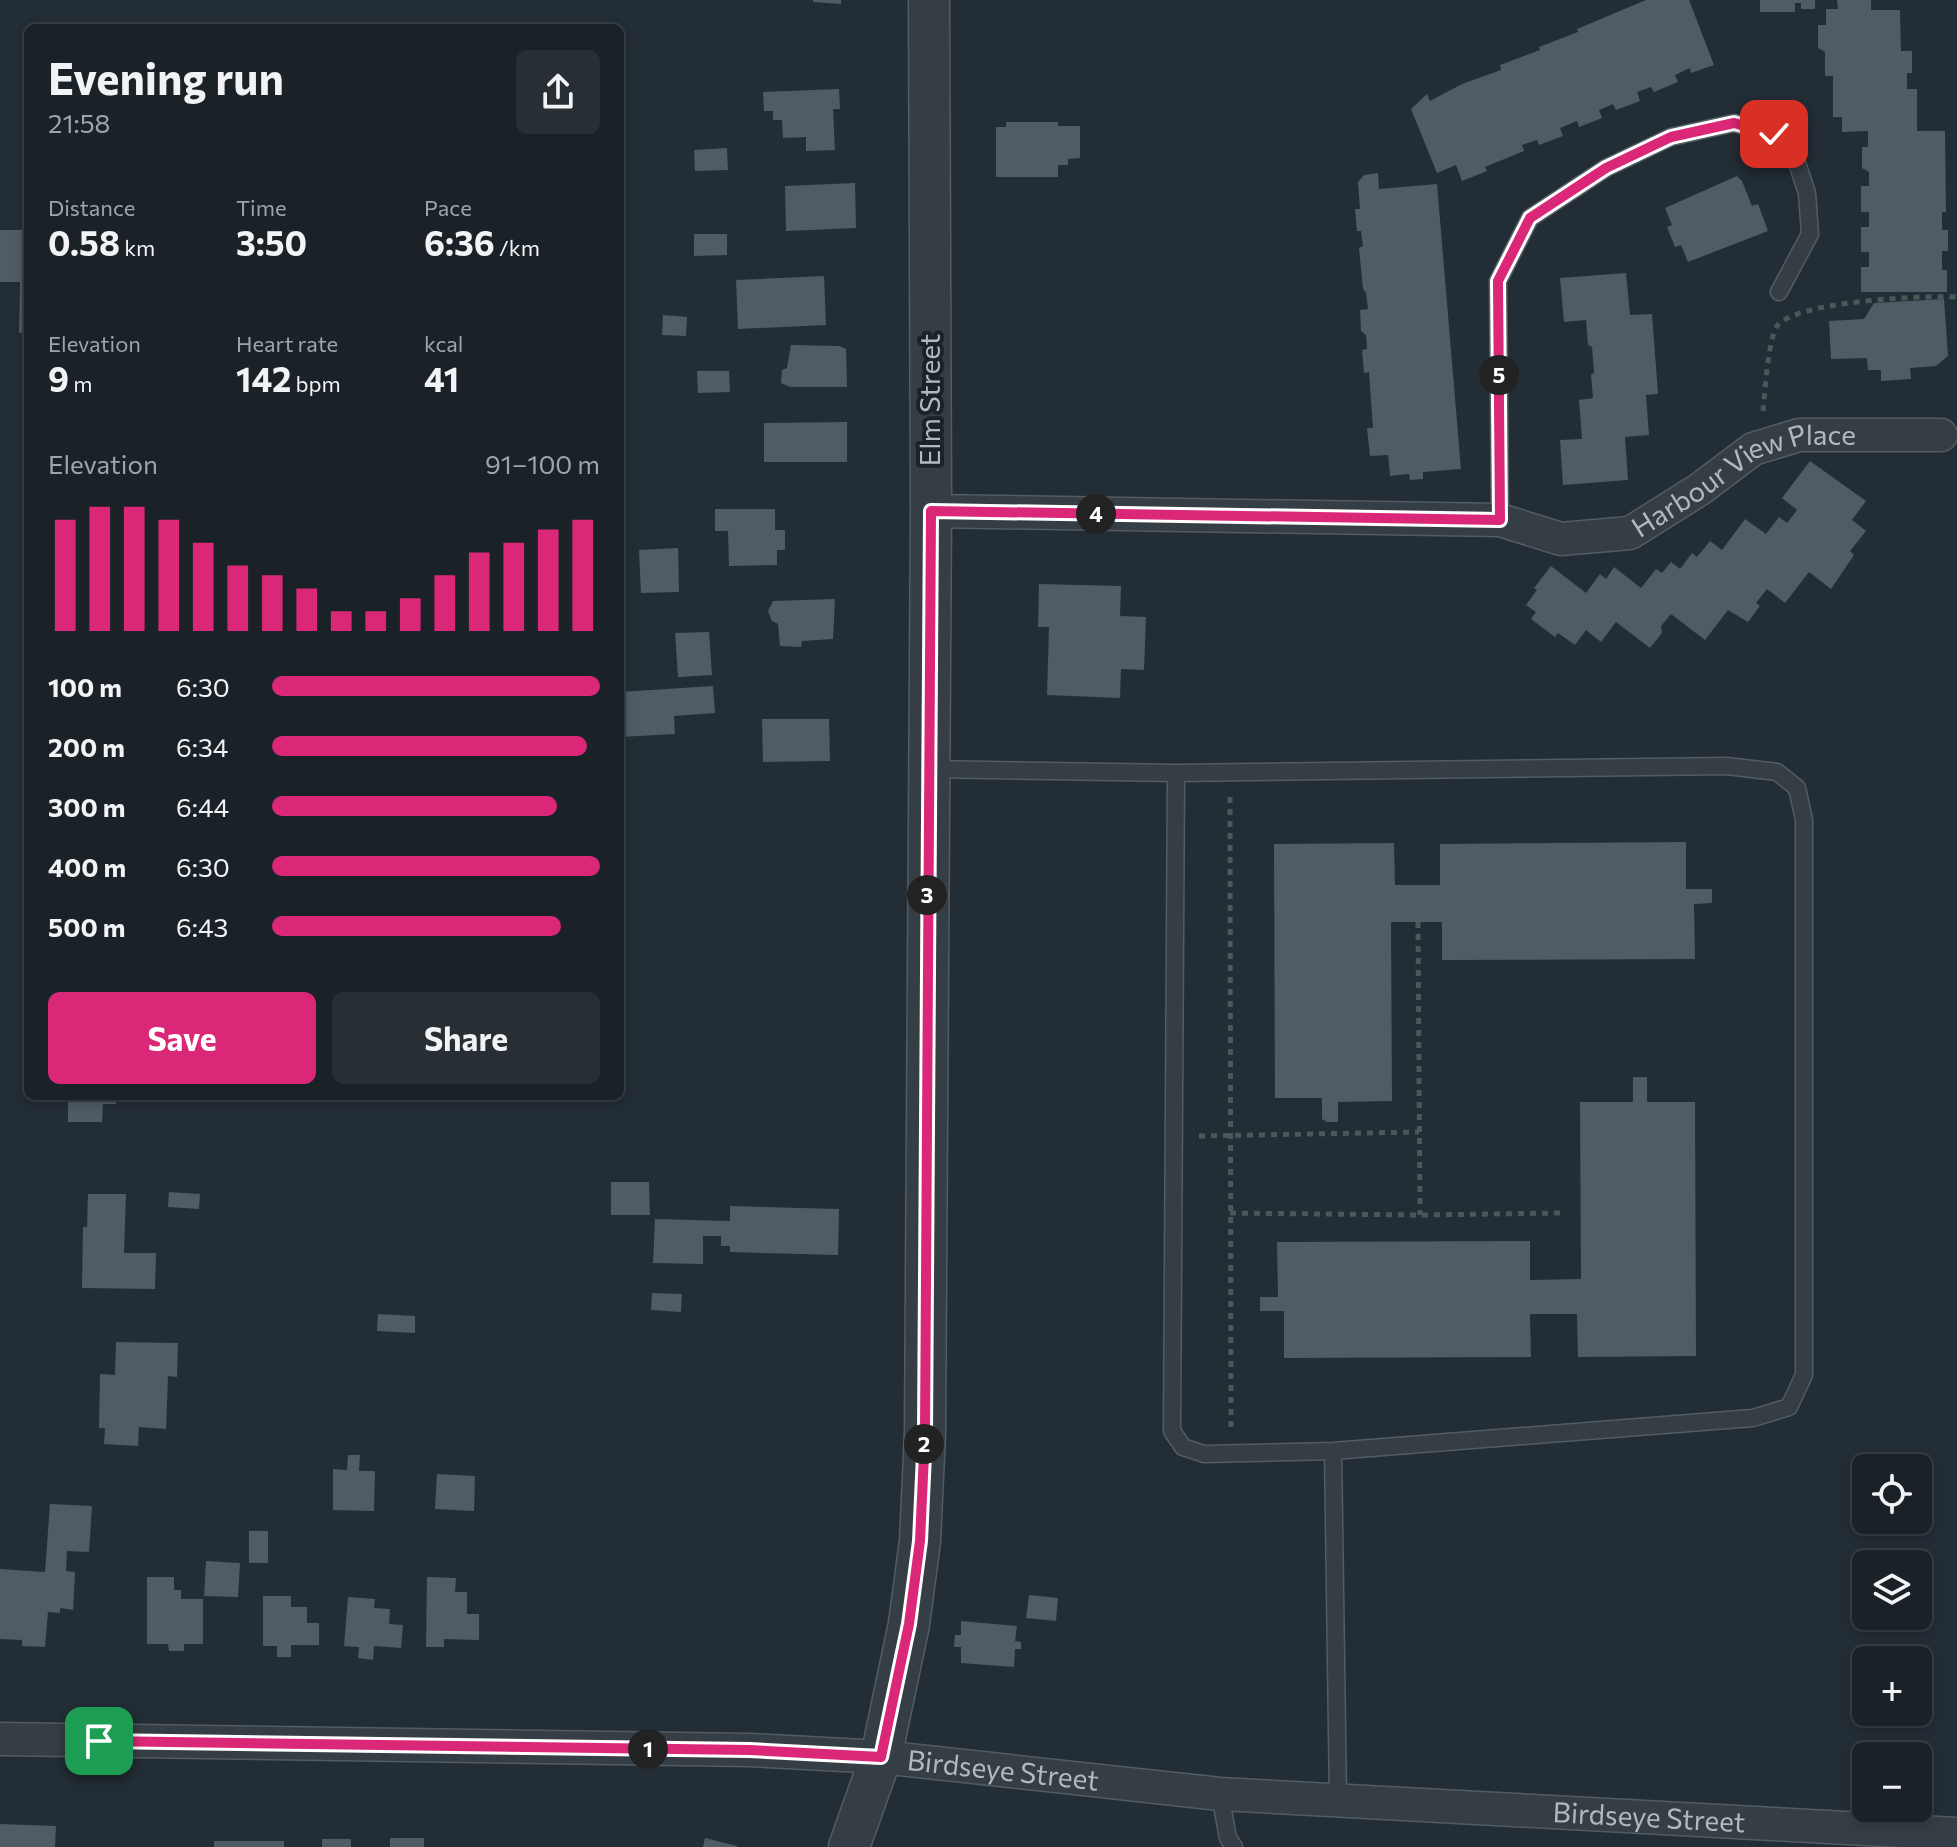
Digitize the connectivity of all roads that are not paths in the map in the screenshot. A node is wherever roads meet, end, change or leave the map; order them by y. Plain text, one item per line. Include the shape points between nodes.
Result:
1 (929, 0) edge
2 (1779, 292) dead end
3 (1941, 435) dead end
4 (931, 511) junction
5 (1500, 520) junction
6 (927, 769) junction
7 (1176, 773) junction
8 (1333, 1451) junction
9 (0, 1739) edge
10 (881, 1757) junction
11 (1220, 1794) junction
12 (1338, 1800) junction
13 (1957, 1834) edge
14 (849, 1847) edge
15 (1234, 1847) edge

1 - 4 street, Elm Street
2 - 5 lane via 1810,234 1807,193 1794,154 1774,134 1734,123 1671,137 1606,168 1530,218 1498,281
3 - 5 street, Harbour View Place via 1799,435 1759,447 1630,533 1561,539
4 - 5 street, Harbour View Place
4 - 6 street, Elm Street
6 - 7 lane
6 - 10 street, Elm Street via 925,1433 920,1541
7 - 8 lane via 1172,1431 1183,1447 1204,1454
7 - 8 lane via 1727,766 1777,772 1797,788 1804,820 1804,1375 1789,1407 1753,1418
8 - 12 lane
9 - 10 street, Birdseye Street via 750,1750
10 - 11 street, Birdseye Street
10 - 14 street, Elm Street
11 - 12 street, Birdseye Street
11 - 15 lane
12 - 13 street, Birdseye Street

